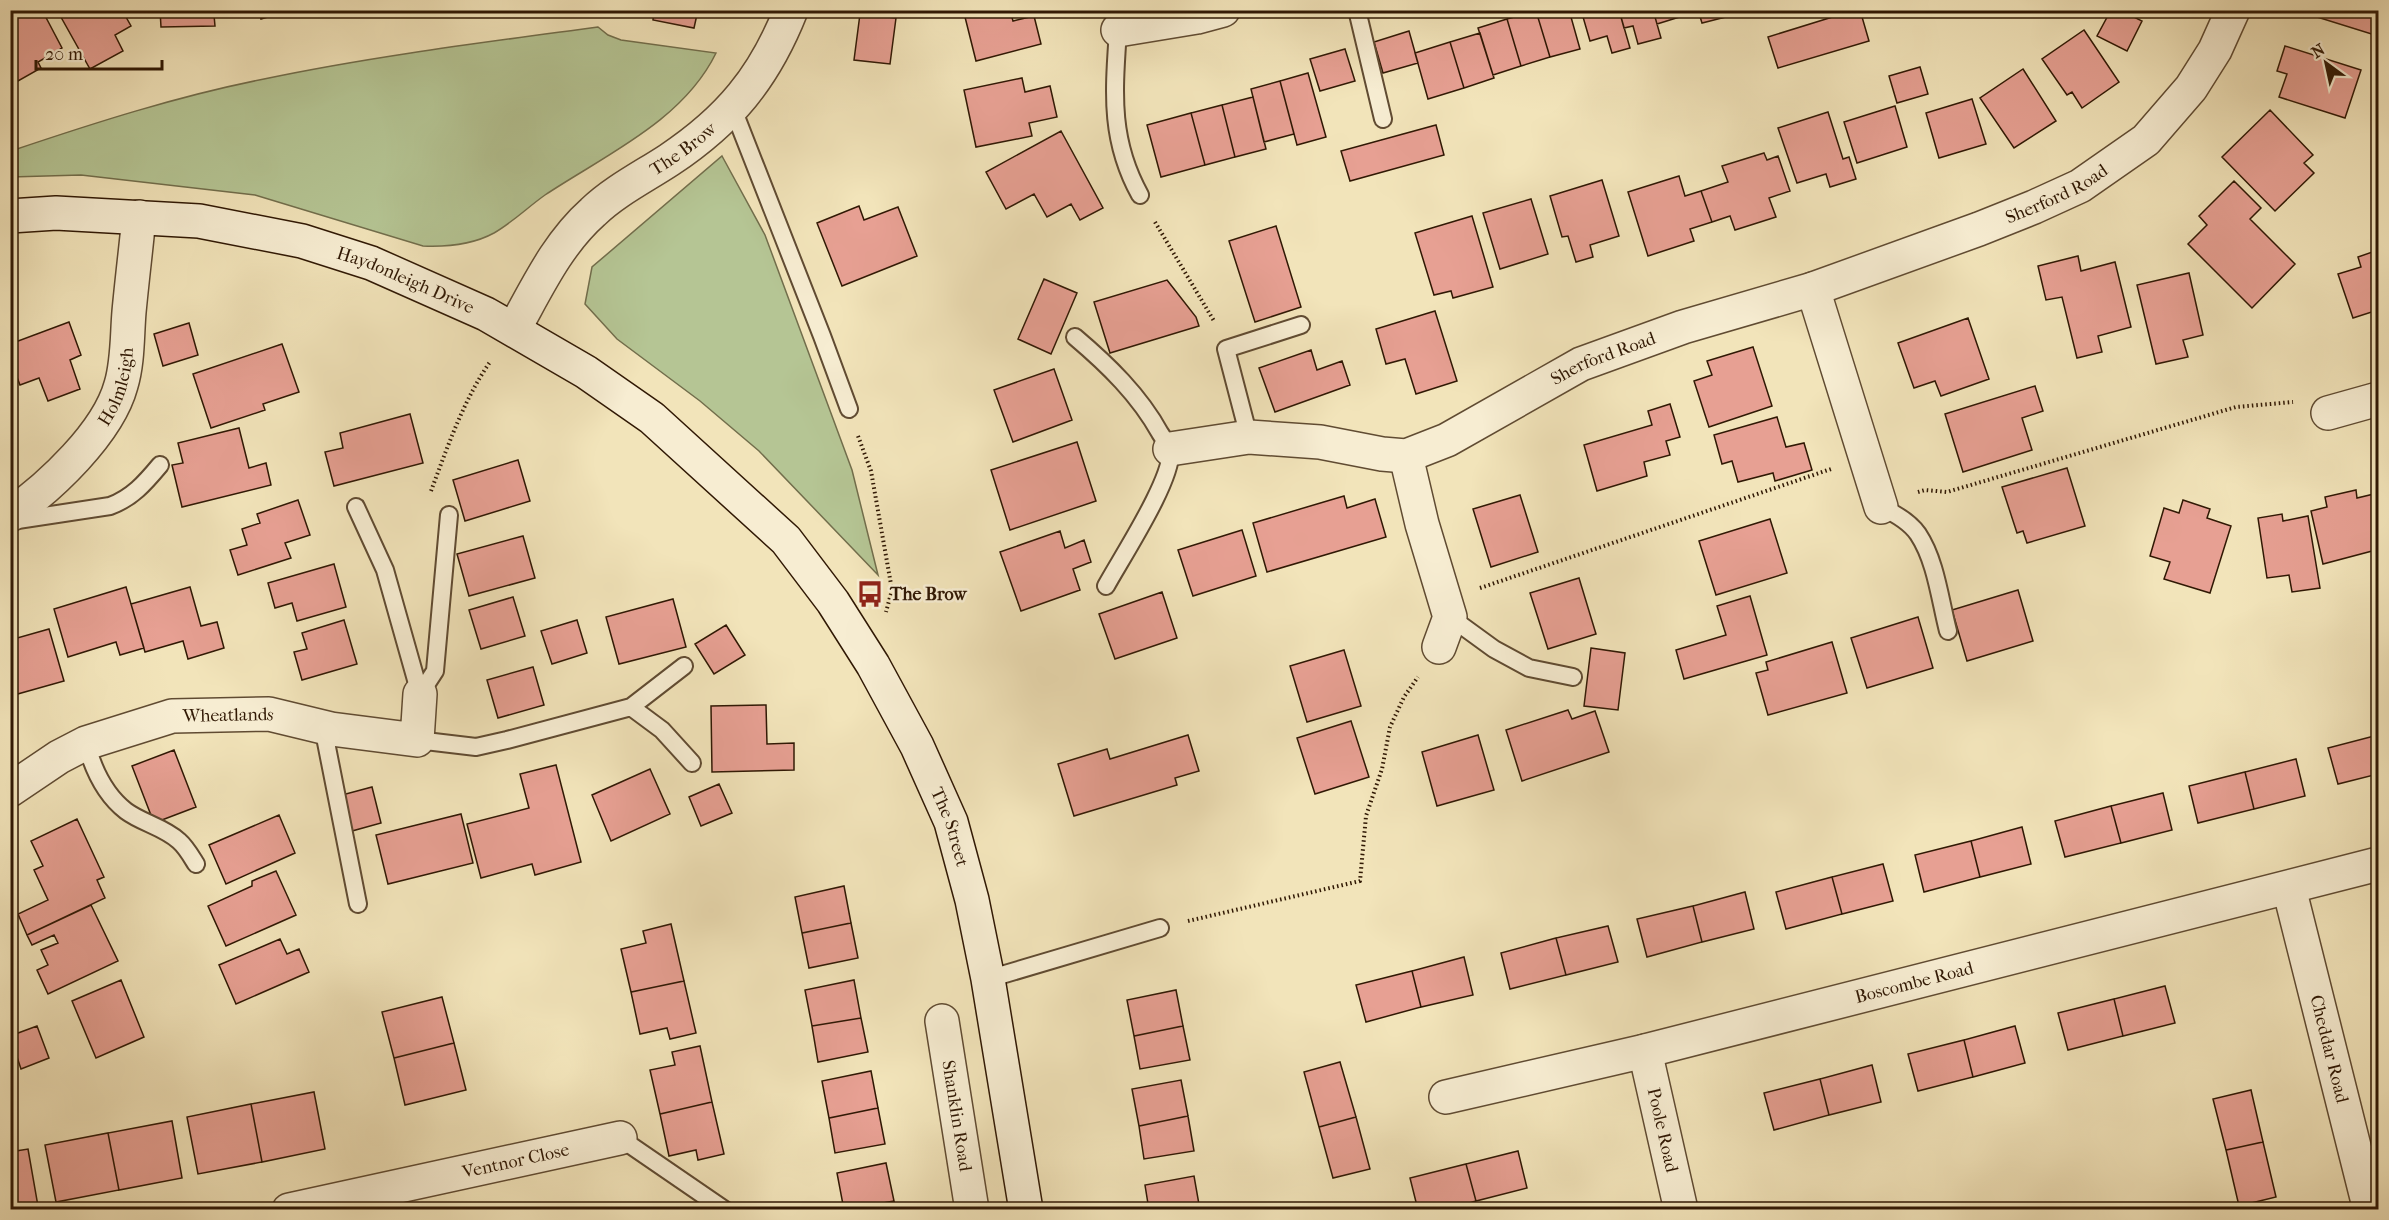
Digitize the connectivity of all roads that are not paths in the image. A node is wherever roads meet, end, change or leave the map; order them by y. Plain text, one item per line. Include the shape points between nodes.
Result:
1 (791, 10) edge
2 (1223, 10) edge
3 (1357, 10) edge
4 (2233, 10) edge
5 (1118, 30) joint
6 (733, 109) junction
7 (1383, 119) dead end
8 (1140, 195) road end
9 (10, 216) edge
10 (139, 217) junction
11 (1813, 289) junction
12 (1301, 325) dead end
13 (514, 329) junction
14 (1075, 337) dead end
15 (2379, 399) edge
16 (849, 409) road end
17 (2328, 413) road end
18 (1249, 437) junction
19 (1170, 449) junction
20 (1406, 456) junction
21 (160, 465) dead end
22 (743, 499) joint
23 (356, 507) dead end
24 (1881, 507) joint
25 (10, 515) edge
26 (449, 515) dead end
27 (10, 522) edge
28 (1106, 586) dead end
29 (1448, 608) junction
30 (1948, 631) dead end
31 (1440, 647) road end
32 (684, 666) dead end
33 (1573, 677) dead end
34 (420, 694) junction
35 (631, 707) junction
36 (323, 727) junction
37 (417, 740) junction
38 (86, 743) junction
39 (692, 763) dead end
40 (10, 790) edge
41 (196, 864) dead end
42 (2379, 864) edge
43 (2289, 888) junction
44 (358, 904) dead end
45 (1160, 928) road end
46 (988, 979) junction
47 (942, 1021) dead end
48 (1645, 1051) junction
49 (1446, 1097) dead end
50 (620, 1138) joint
51 (290, 1209) edge
52 (725, 1209) edge
53 (972, 1209) edge
54 (1026, 1209) edge
55 (1681, 1209) edge
56 (2370, 1209) edge

1 - 6 street, The Brow via 765,66
2 - 5 street
3 - 7 lane
4 - 11 street, Sherford Road via 2215,50 2191,88 2146,140 2114,164 2080,186 2034,207
5 - 8 lane via 1113,98 1116,128 1121,155
6 - 13 street, The Brow via 693,144 611,197 576,228
6 - 16 lane
9 - 10 street, Haydonleigh Drive via 56,213
10 - 13 street, Haydonleigh Drive via 199,221 302,241 371,263
10 - 25 street, Holmleigh via 126,357 115,403 92,440 31,500
11 - 20 street, Sherford Road via 1683,327 1581,364 1447,440
11 - 24 street
12 - 18 lane via 1226,349
13 - 22 street, Haydonleigh Drive via 652,418
14 - 19 lane via 1123,382
15 - 17 street
18 - 19 street, Sherford Road
18 - 20 street, Sherford Road via 1320,442
19 - 28 lane via 1167,473
20 - 29 street
21 - 27 lane via 143,486 110,506
22 - 46 street, The Street via 786,540 809,569 873,665 917,746 951,822
23 - 34 lane via 386,570
24 - 30 lane via 1917,533 1929,555
26 - 34 lane via 435,671
29 - 31 street
29 - 33 lane via 1494,649 1528,668
32 - 35 lane
34 - 37 street
35 - 37 lane via 476,747
35 - 39 lane via 662,730
36 - 37 street, Wheatlands
36 - 38 street, Wheatlands via 269,714 172,716
36 - 44 lane
38 - 40 street, Wheatlands
38 - 41 lane via 92,768 116,801 126,811 181,842
42 - 43 street, Boscombe Road
43 - 48 street, Boscombe Road
43 - 56 street, Cheddar Road
45 - 46 lane
46 - 54 street, The Street
47 - 53 street, Shanklin Road
48 - 49 street, Boscombe Road
48 - 55 street, Poole Road
50 - 51 street, Ventnor Close
50 - 52 lane, Ventnor Close

